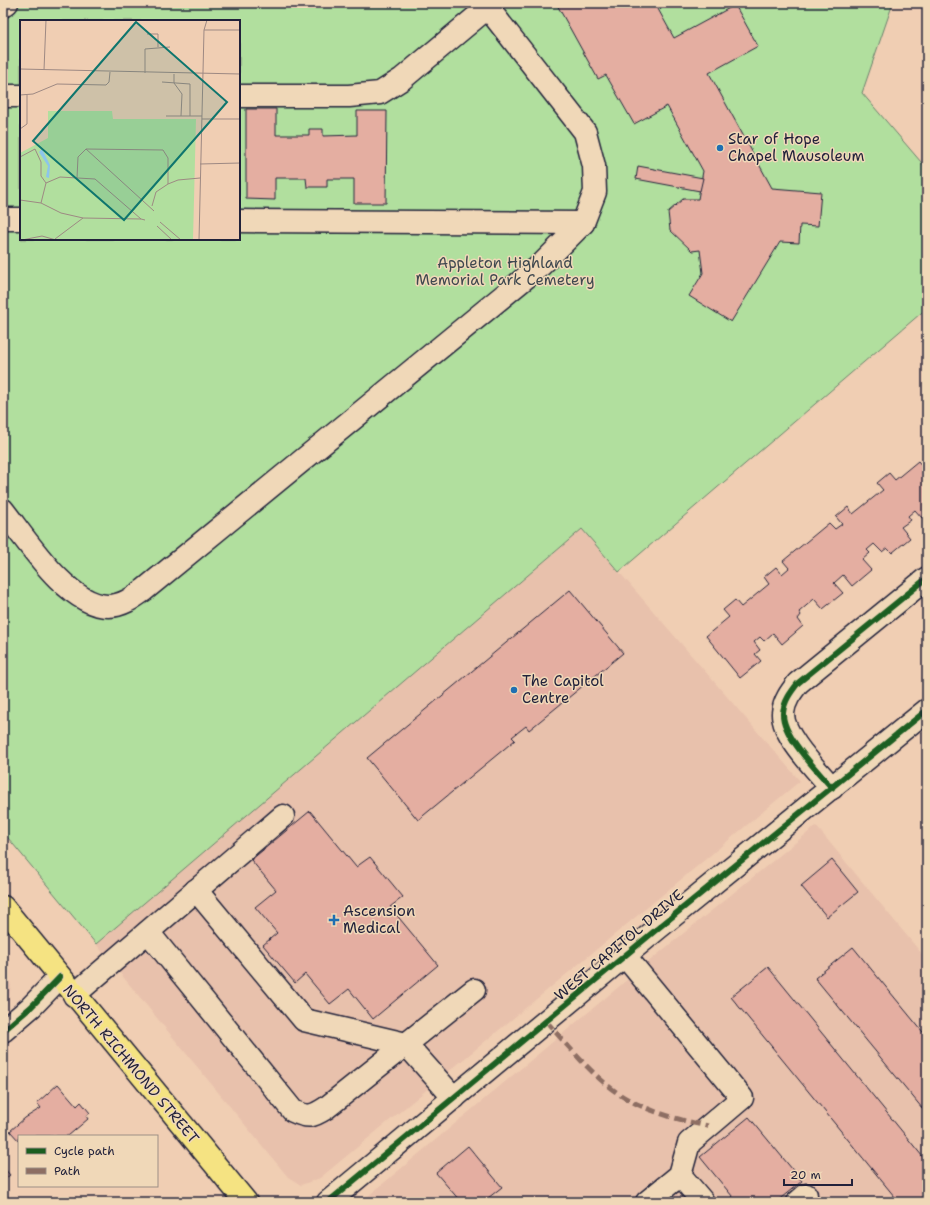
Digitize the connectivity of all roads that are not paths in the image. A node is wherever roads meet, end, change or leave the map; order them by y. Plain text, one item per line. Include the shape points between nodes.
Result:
1 (7, 3) edge
2 (491, 5) edge
3 (3, 6) edge
4 (3, 96) edge
5 (20, 96) edge
6 (240, 96) edge
7 (3, 219) edge
8 (20, 219) edge
9 (240, 220) edge
10 (583, 223) junction
11 (3, 510) edge
12 (927, 578) edge
13 (927, 710) edge
14 (832, 788) junction
15 (283, 816) dead end
16 (196, 890) junction
17 (3, 907) edge
18 (148, 932) junction
19 (625, 956) junction
20 (60, 977) junction
21 (474, 990) dead end
22 (74, 995) junction
23 (3, 1031) edge
24 (406, 1044) junction
25 (454, 1098) junction
26 (680, 1175) junction
27 (246, 1202) edge
28 (328, 1202) edge
29 (647, 1202) edge
30 (703, 1202) edge

1 - 3 street
2 - 6 street via 402,79 380,93 349,96
2 - 10 street via 584,132 594,166 595,192
4 - 5 street
7 - 8 street
9 - 10 street
10 - 11 street via 541,265 128,601 108,606 78,596 59,579
12 - 14 street via 798,683 788,696 783,714 786,728
13 - 14 street, WEST CAPITOL DRIVE
14 - 19 street, WEST CAPITOL DRIVE
15 - 16 street
16 - 18 street
16 - 24 street via 304,1020
17 - 20 main road, NORTH RICHMOND STREET
18 - 22 street
18 - 24 street via 293,1111 306,1117 316,1114
19 - 25 street, WEST CAPITOL DRIVE
19 - 26 street via 742,1098 689,1142
20 - 22 main road, NORTH RICHMOND STREET
20 - 23 street
21 - 24 street
22 - 27 main road, NORTH RICHMOND STREET
24 - 25 street
25 - 28 street, WEST CAPITOL DRIVE
26 - 29 street
26 - 30 street

